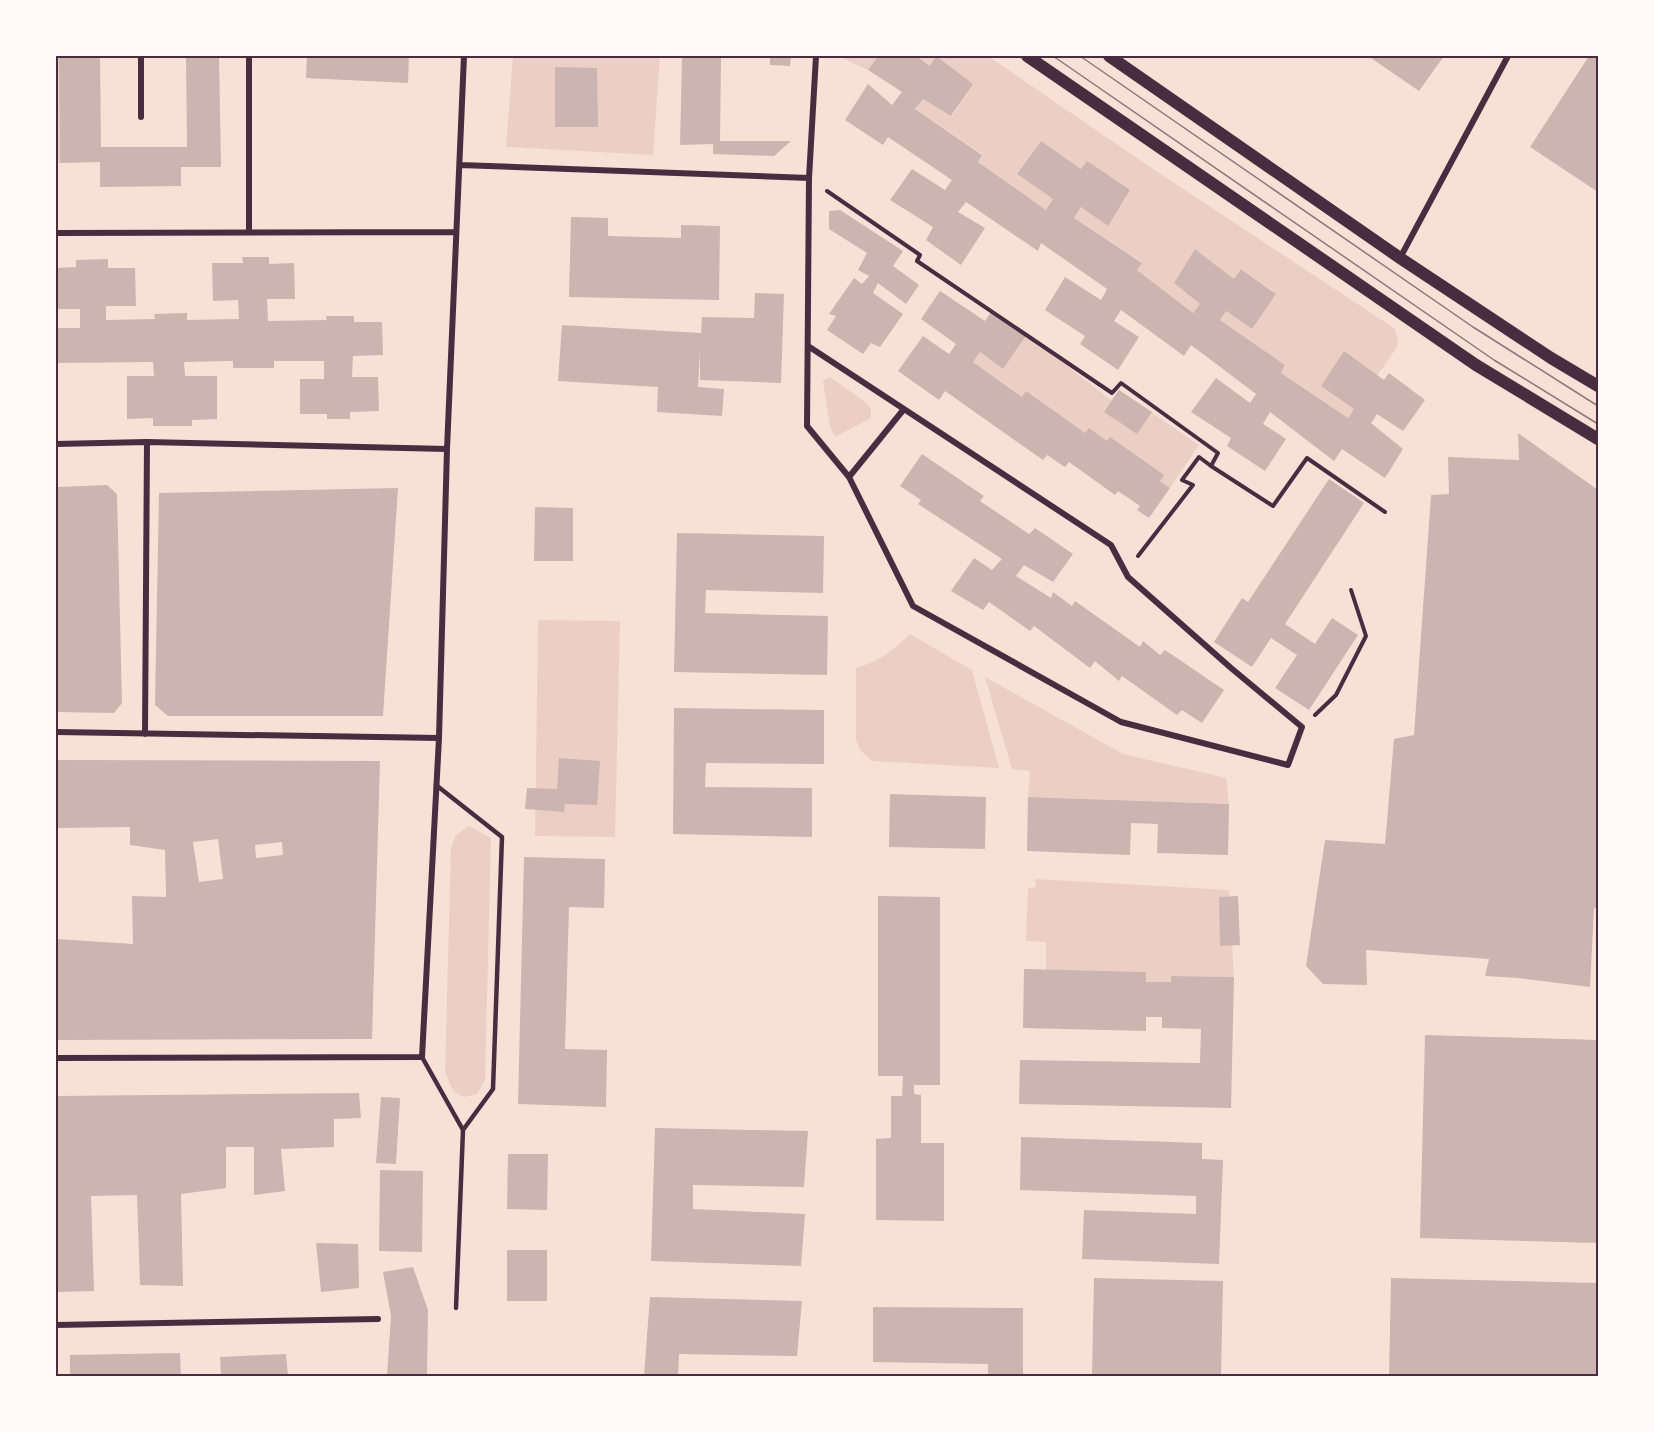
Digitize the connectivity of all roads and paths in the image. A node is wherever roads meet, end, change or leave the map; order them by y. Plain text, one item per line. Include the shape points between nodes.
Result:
1 (141, 56) edge
2 (249, 56) edge
3 (464, 56) edge
4 (816, 56) edge
5 (1027, 56) edge
6 (1109, 56) edge
7 (1508, 56) edge
8 (141, 117) dead end
9 (460, 165) junction
10 (809, 178) junction
11 (249, 232) junction
12 (456, 232) junction
13 (56, 233) edge
14 (1400, 258) junction
15 (808, 346) junction
16 (1599, 386) edge
17 (904, 409) junction
18 (1599, 440) edge
19 (147, 442) junction
20 (56, 444) edge
21 (447, 449) junction
22 (1211, 466) junction
23 (849, 477) junction
24 (1385, 512) dead end
25 (1125, 572) junction
26 (1351, 590) dead end
27 (1302, 727) junction
28 (56, 732) edge
29 (145, 734) junction
30 (439, 738) junction
31 (436, 785) junction
32 (422, 1057) junction
33 (56, 1058) edge
34 (463, 1130) junction
35 (456, 1308) dead end
36 (378, 1319) dead end
37 (56, 1325) edge

1 - 8 street
2 - 11 street
3 - 9 street
4 - 10 street
5 - 18 main road via 1476,365
6 - 14 main road
7 - 14 street
9 - 10 street
9 - 12 street
10 - 15 street
10 - 22 path via 920,255 917,261 1112,393 1121,383 1130,389 1218,453
11 - 12 street
11 - 13 street
12 - 21 street
14 - 16 main road
15 - 17 street
15 - 23 street via 807,426
17 - 23 street
17 - 25 street via 1111,545
19 - 20 street
19 - 21 street
19 - 29 street
21 - 30 street
22 - 24 path via 1273,506 1307,458
22 - 25 path via 1199,457 1182,480 1193,485
23 - 27 street via 913,606 1111,717 1288,765
25 - 27 street via 1222,661
26 - 27 path via 1366,636 1336,695
28 - 29 street
29 - 30 street
30 - 31 street
31 - 32 street
31 - 34 lane via 502,837 493,1089
32 - 33 street
32 - 34 lane
34 - 35 lane
36 - 37 street

